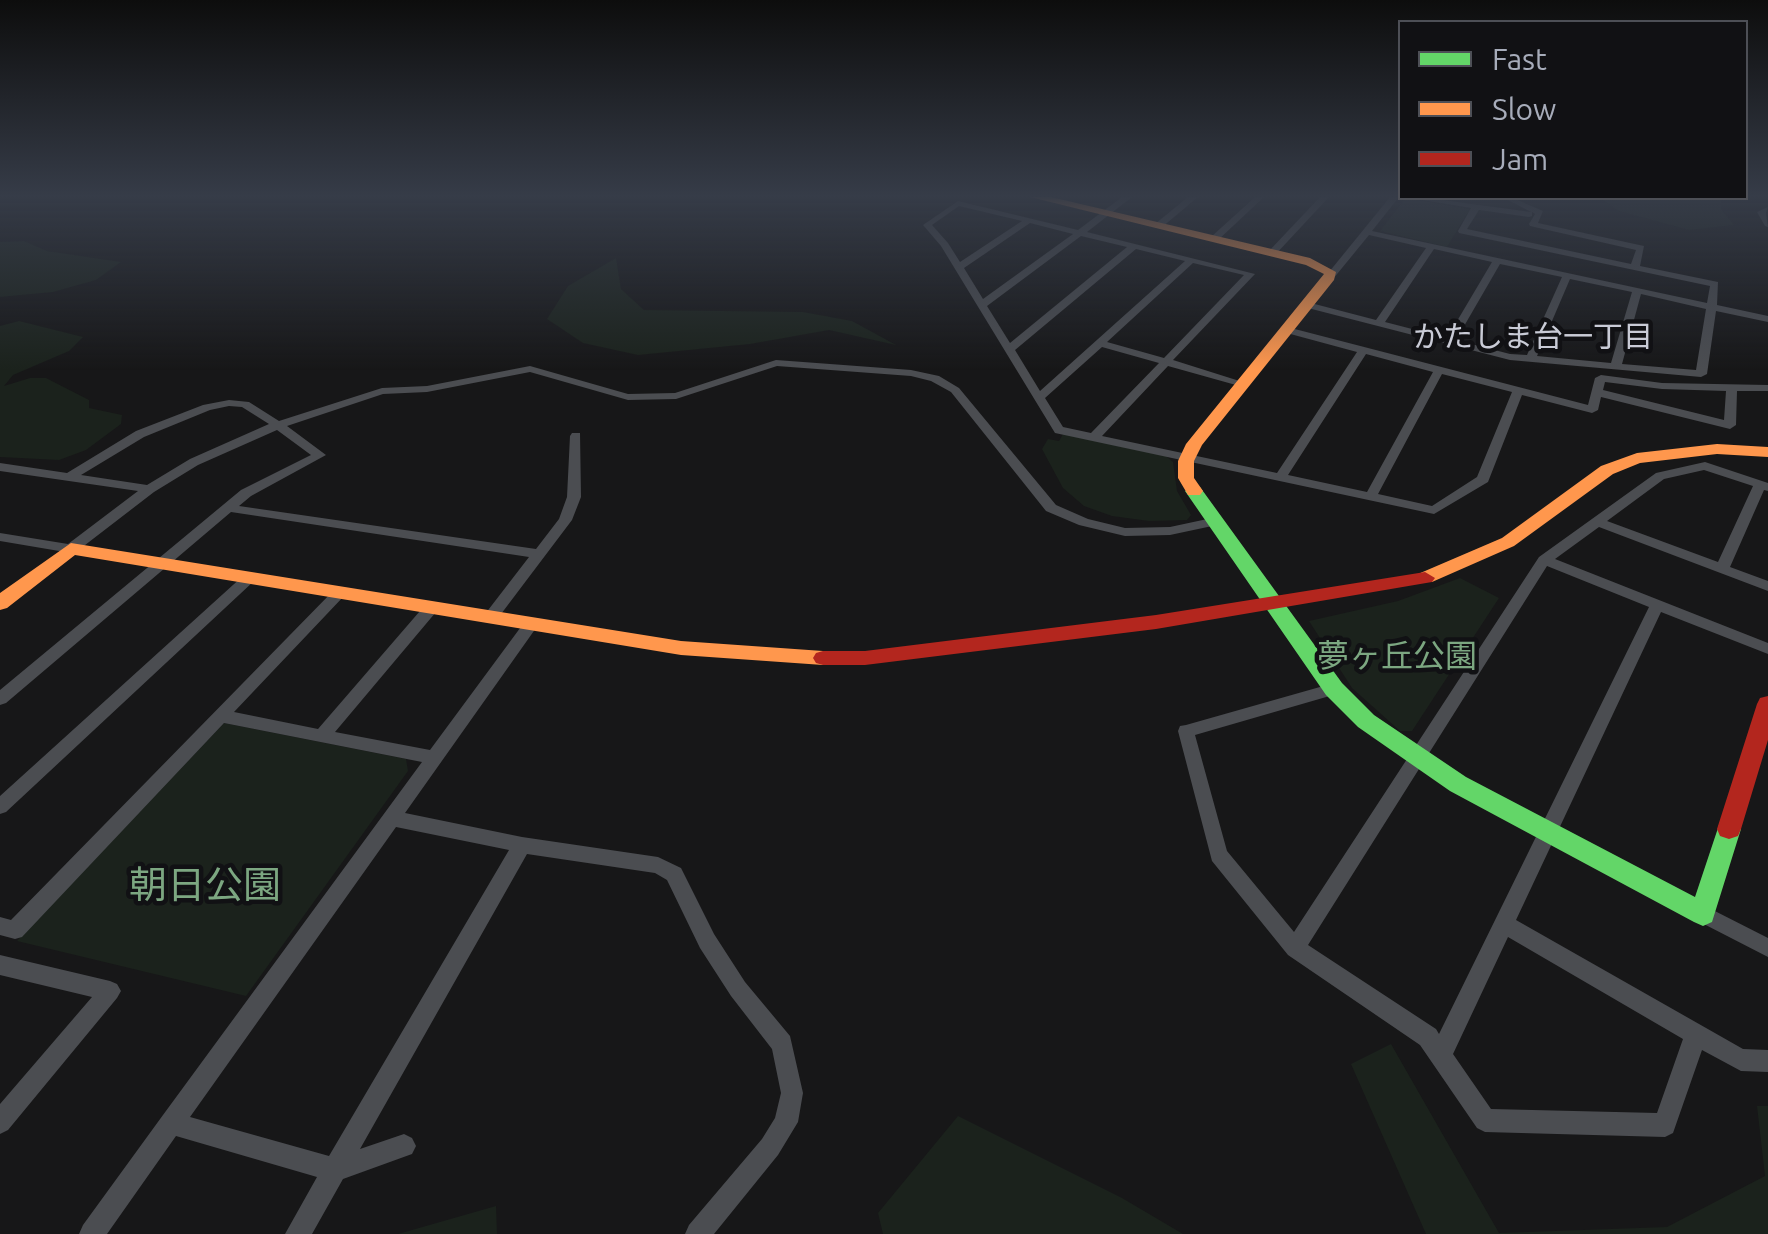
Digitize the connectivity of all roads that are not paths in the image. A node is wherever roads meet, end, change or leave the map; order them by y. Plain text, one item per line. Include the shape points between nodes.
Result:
1 (950, 255) edge
2 (977, 255) edge
3 (1051, 255) edge
4 (1124, 255) edge
5 (1169, 255) edge
6 (1279, 255) edge
7 (1348, 255) edge
8 (1426, 255) edge
9 (1469, 255) edge
10 (1575, 255) edge
11 (1639, 255) edge
12 (1191, 260) junction
13 (1497, 261) junction
14 (959, 267) junction
15 (1635, 267) junction
16 (1330, 276) junction
17 (1567, 276) junction
18 (1637, 291) junction
19 (982, 305) junction
20 (1307, 305) junction
21 (1711, 307) junction
22 (1768, 320) edge
23 (1380, 324) junction
24 (1286, 330) junction
25 (1450, 341) junction
26 (1100, 343) junction
27 (1009, 349) junction
28 (1363, 350) junction
29 (1530, 360) junction
30 (1166, 362) junction
31 (1616, 364) junction
32 (1438, 370) junction
33 (1242, 384) junction
34 (1732, 388) junction
35 (1768, 388) edge
36 (1518, 391) junction
37 (1597, 392) junction
38 (1039, 398) junction
39 (278, 424) junction
40 (576, 436) dead end
41 (1094, 437) junction
42 (1768, 452) edge
43 (1188, 457) junction
44 (0, 467) edge
45 (68, 477) junction
46 (1280, 477) junction
47 (1764, 486) edge
48 (149, 490) junction
49 (1371, 496) junction
50 (228, 508) junction
51 (1212, 522) junction
52 (1598, 522) junction
53 (0, 538) edge
54 (71, 549) junction
55 (540, 554) junction
56 (1544, 560) junction
57 (161, 564) junction
58 (1722, 569) junction
59 (249, 578) junction
60 (1768, 586) edge
61 (339, 593) junction
62 (0, 602) edge
63 (1272, 605) junction
64 (1657, 605) junction
65 (431, 608) junction
66 (490, 618) junction
67 (530, 624) junction
68 (1768, 649) edge
69 (1334, 689) junction
70 (0, 699) edge
71 (1767, 712) edge
72 (220, 716) junction
73 (322, 736) junction
74 (434, 758) junction
75 (1417, 758) junction
76 (0, 807) edge
77 (391, 818) junction
78 (1548, 832) junction
79 (522, 845) junction
80 (1702, 914) junction
81 (1504, 924) junction
82 (0, 926) edge
83 (1295, 948) junction
84 (1768, 948) edge
85 (0, 964) edge
86 (1696, 1034) junction
87 (1441, 1055) junction
88 (1768, 1061) edge
89 (0, 1122) edge
90 (171, 1123) junction
91 (404, 1146) dead end
92 (335, 1170) junction
93 (92, 1234) edge
94 (298, 1234) edge
95 (698, 1234) edge

1 - 14 street
2 - 14 street
3 - 19 street
4 - 27 street
5 - 12 street
6 - 16 street via 1319,264
7 - 16 street
8 - 23 street
9 - 13 street
10 - 15 street
11 - 15 street
12 - 26 street
12 - 30 street via 1250,274
13 - 17 street
13 - 25 street
14 - 19 street
15 - 21 street via 1715,284
16 - 20 street
17 - 18 street
17 - 29 street
18 - 21 street
18 - 31 street
19 - 27 street
20 - 23 street
20 - 24 street
21 - 22 street
21 - 31 street via 1701,374
23 - 25 street
24 - 28 street
24 - 33 street
25 - 29 street
26 - 30 street
26 - 38 street
27 - 38 street
28 - 32 street
28 - 46 street
29 - 31 street
30 - 33 street
30 - 41 street
32 - 36 street
32 - 49 street
33 - 43 street
34 - 35 street
34 - 37 street via 1601,378
34 - 37 street via 1730,426
36 - 37 street via 1592,410
36 - 49 street via 1483,478 1434,510
38 - 41 street via 1058,430
39 - 45 street via 245,404 206,407 140,434
39 - 48 street
39 - 50 street via 320,455
39 - 51 street via 382,391 530,369 628,397 676,396 776,363 911,373 955,390 1052,508 1126,532
40 - 55 street via 574,497
41 - 43 street
42 - 63 street via 1716,449 1637,458 1607,470 1508,542 1428,577
43 - 46 street
43 - 51 street via 1189,486
44 - 45 street
45 - 48 street
46 - 49 street
47 - 52 street via 1704,466 1660,476
47 - 58 street
48 - 54 street
50 - 55 street
50 - 57 street
51 - 63 street
52 - 56 street
52 - 58 street
53 - 54 street
54 - 57 street
54 - 62 street
55 - 66 street
56 - 64 street
56 - 75 street
57 - 59 street
57 - 70 street
58 - 60 street
59 - 61 street
59 - 76 street
61 - 65 street
61 - 72 street
63 - 67 street via 864,658 737,655
63 - 69 street
64 - 68 street
64 - 78 street
65 - 66 street
65 - 73 street
66 - 67 street
67 - 74 street
69 - 75 street
69 - 83 street via 1186,732 1219,855
71 - 80 street
72 - 73 street
72 - 82 street via 15,930
73 - 74 street
74 - 77 street
75 - 78 street
75 - 83 street
77 - 79 street
77 - 90 street
78 - 80 street
78 - 81 street
79 - 92 street
79 - 95 street via 666,867 738,989 782,1044 792,1093 786,1122
80 - 84 street
81 - 86 street
81 - 87 street
83 - 87 street via 1428,1037
85 - 89 street via 110,991
86 - 87 street via 1665,1125 1485,1120
86 - 88 street via 1741,1060
90 - 92 street
90 - 93 street
91 - 92 street
92 - 94 street

